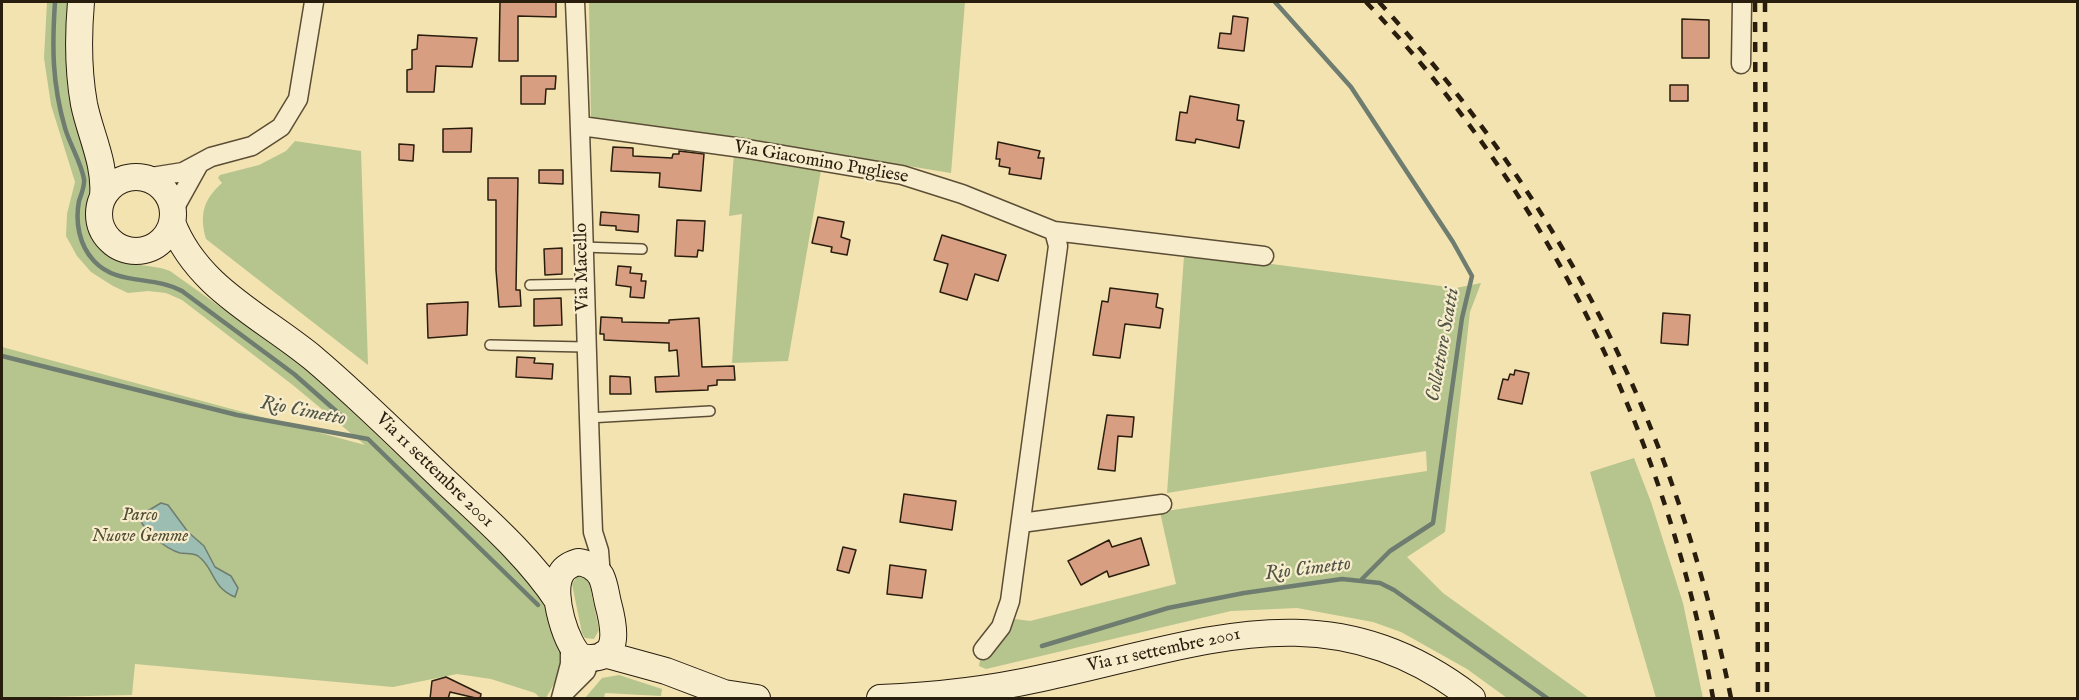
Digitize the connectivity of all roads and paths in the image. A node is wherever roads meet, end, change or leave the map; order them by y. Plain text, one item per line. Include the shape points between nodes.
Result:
1 (81, 2) edge
2 (314, 2) edge
3 (575, 2) edge
4 (1742, 2) edge
5 (1742, 64) dead end
6 (581, 126) junction
7 (95, 141) junction
8 (199, 165) junction
9 (139, 177) junction
10 (103, 196) junction
11 (172, 216) junction
12 (1054, 231) junction
13 (583, 248) junction
14 (147, 249) junction
15 (642, 249) dead end
16 (1264, 256) dead end
17 (212, 282) junction
18 (584, 284) junction
19 (530, 285) dead end
20 (490, 345) dead end
21 (585, 347) junction
22 (710, 411) dead end
23 (588, 418) junction
24 (1162, 504) dead end
25 (1021, 523) junction
26 (593, 532) junction
27 (515, 548) junction
28 (572, 565) junction
29 (601, 576) junction
30 (558, 601) junction
31 (614, 626) junction
32 (983, 650) dead end
33 (588, 653) junction
34 (666, 671) junction
35 (562, 696) edge
36 (757, 699) edge
37 (880, 699) edge
38 (1472, 699) edge

1 - 7 main road, Via 11 settembre 2001 via 80,77
2 - 8 street via 303,79 291,115 266,140 211,157
3 - 6 street, Via Macello
4 - 5 street
6 - 12 street, Via Giacomino Pugliese via 902,175
6 - 13 street, Via Macello
7 - 9 main road, Via 11 settembre 2001 via 119,168
7 - 10 main road, Via 11 settembre 2001
8 - 9 street via 170,176
8 - 11 street
9 - 10 main road via 121,179
9 - 11 main road, Via 11 settembre 2001 via 164,190
10 - 14 main road, Via 11 settembre 2001 via 99,217 107,237 125,249
11 - 14 main road via 163,238
11 - 17 main road, Via 11 settembre 2001 via 184,250
12 - 16 street, Via Giacomino Pugliese
12 - 25 street via 1058,246
13 - 15 lane
13 - 18 street, Via Macello
14 - 17 main road, Via 11 settembre 2001
17 - 27 main road, Via 11 settembre 2001 via 312,357
18 - 19 lane
18 - 21 street, Via Macello
20 - 21 lane
21 - 23 street, Via Macello
22 - 23 lane
23 - 26 street, Via Macello
24 - 25 street
25 - 32 street via 1010,601 1001,627
26 - 28 street, Via Macello
26 - 29 street, Via Macello
27 - 28 main road, Via 11 settembre 2001 via 551,565
27 - 30 main road, Via 11 settembre 2001
28 - 29 main road, Via 11 settembre 2001 via 586,563
28 - 30 main road, Via 11 settembre 2001 via 560,575
29 - 31 main road
30 - 33 main road, Via 11 settembre 2001
31 - 33 main road via 615,639
31 - 34 main road via 637,651
33 - 34 main road
33 - 35 street via 570,664
34 - 36 main road via 724,693
37 - 38 main road, Via 11 settembre 2001 via 982,690 1227,636 1299,631 1333,634 1371,644 1414,662

